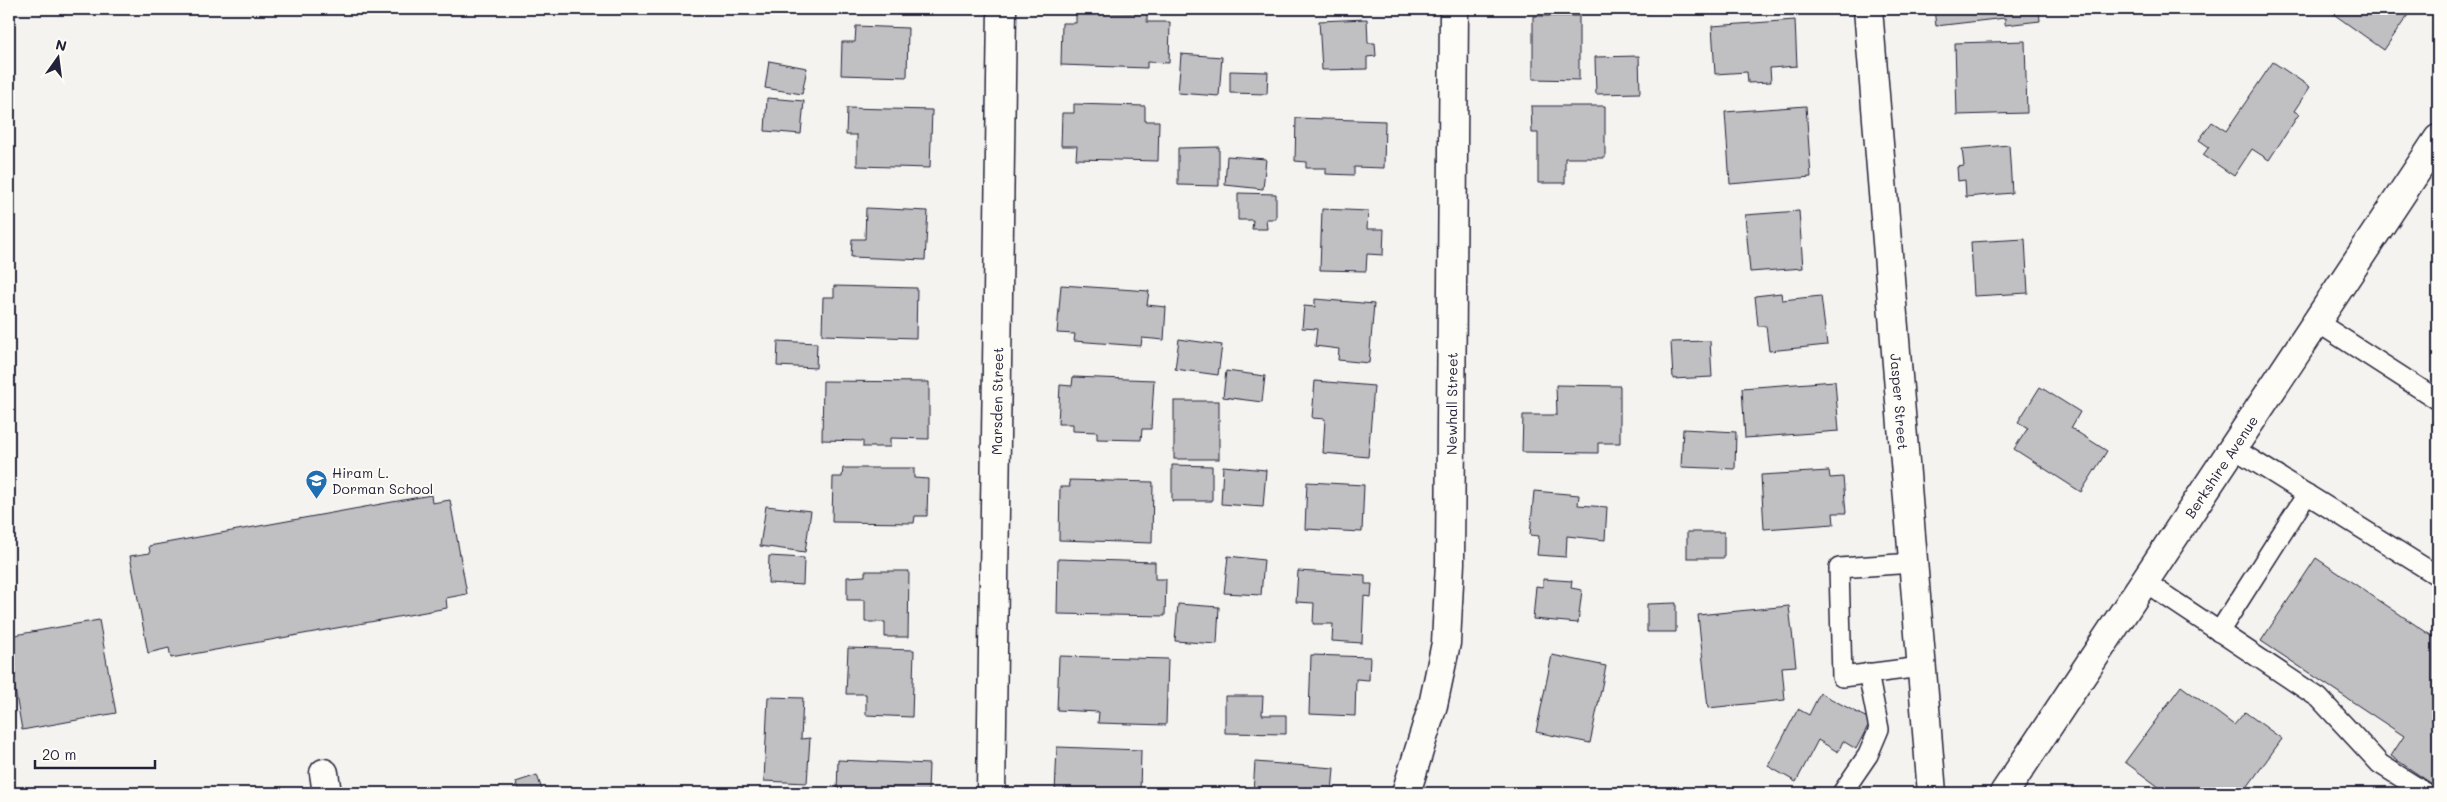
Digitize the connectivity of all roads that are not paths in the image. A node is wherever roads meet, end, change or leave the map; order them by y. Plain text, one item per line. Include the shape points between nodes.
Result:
1 (1002, 9) edge
2 (1454, 9) edge
3 (1868, 9) edge
4 (2438, 140) edge
5 (2317, 322) junction
6 (2438, 400) edge
7 (2233, 448) junction
8 (2307, 494) junction
9 (1912, 563) junction
10 (2438, 576) edge
11 (2145, 582) junction
12 (2219, 632) junction
13 (1921, 667) junction
14 (1868, 673) junction
15 (991, 793) edge
16 (1406, 793) edge
17 (1842, 793) edge
18 (1932, 793) edge
19 (2004, 793) edge
20 (2426, 793) edge

1 - 15 main road, Marsden Street
2 - 16 main road, Newhall Street via 1450,564 1446,643 1433,705
3 - 9 main road, Jasper Street
4 - 5 main road, Berkshire Avenue
5 - 6 lane
5 - 7 main road, Berkshire Avenue
7 - 8 lane
7 - 11 main road, Berkshire Avenue
8 - 10 lane
8 - 12 lane
9 - 13 main road, Jasper Street
9 - 14 lane via 1838,568 1842,676
11 - 12 lane
11 - 19 main road, Berkshire Avenue
12 - 20 lane via 2318,698 2380,764
13 - 14 lane
13 - 18 main road, Jasper Street
14 - 17 lane via 1879,729 1868,755

